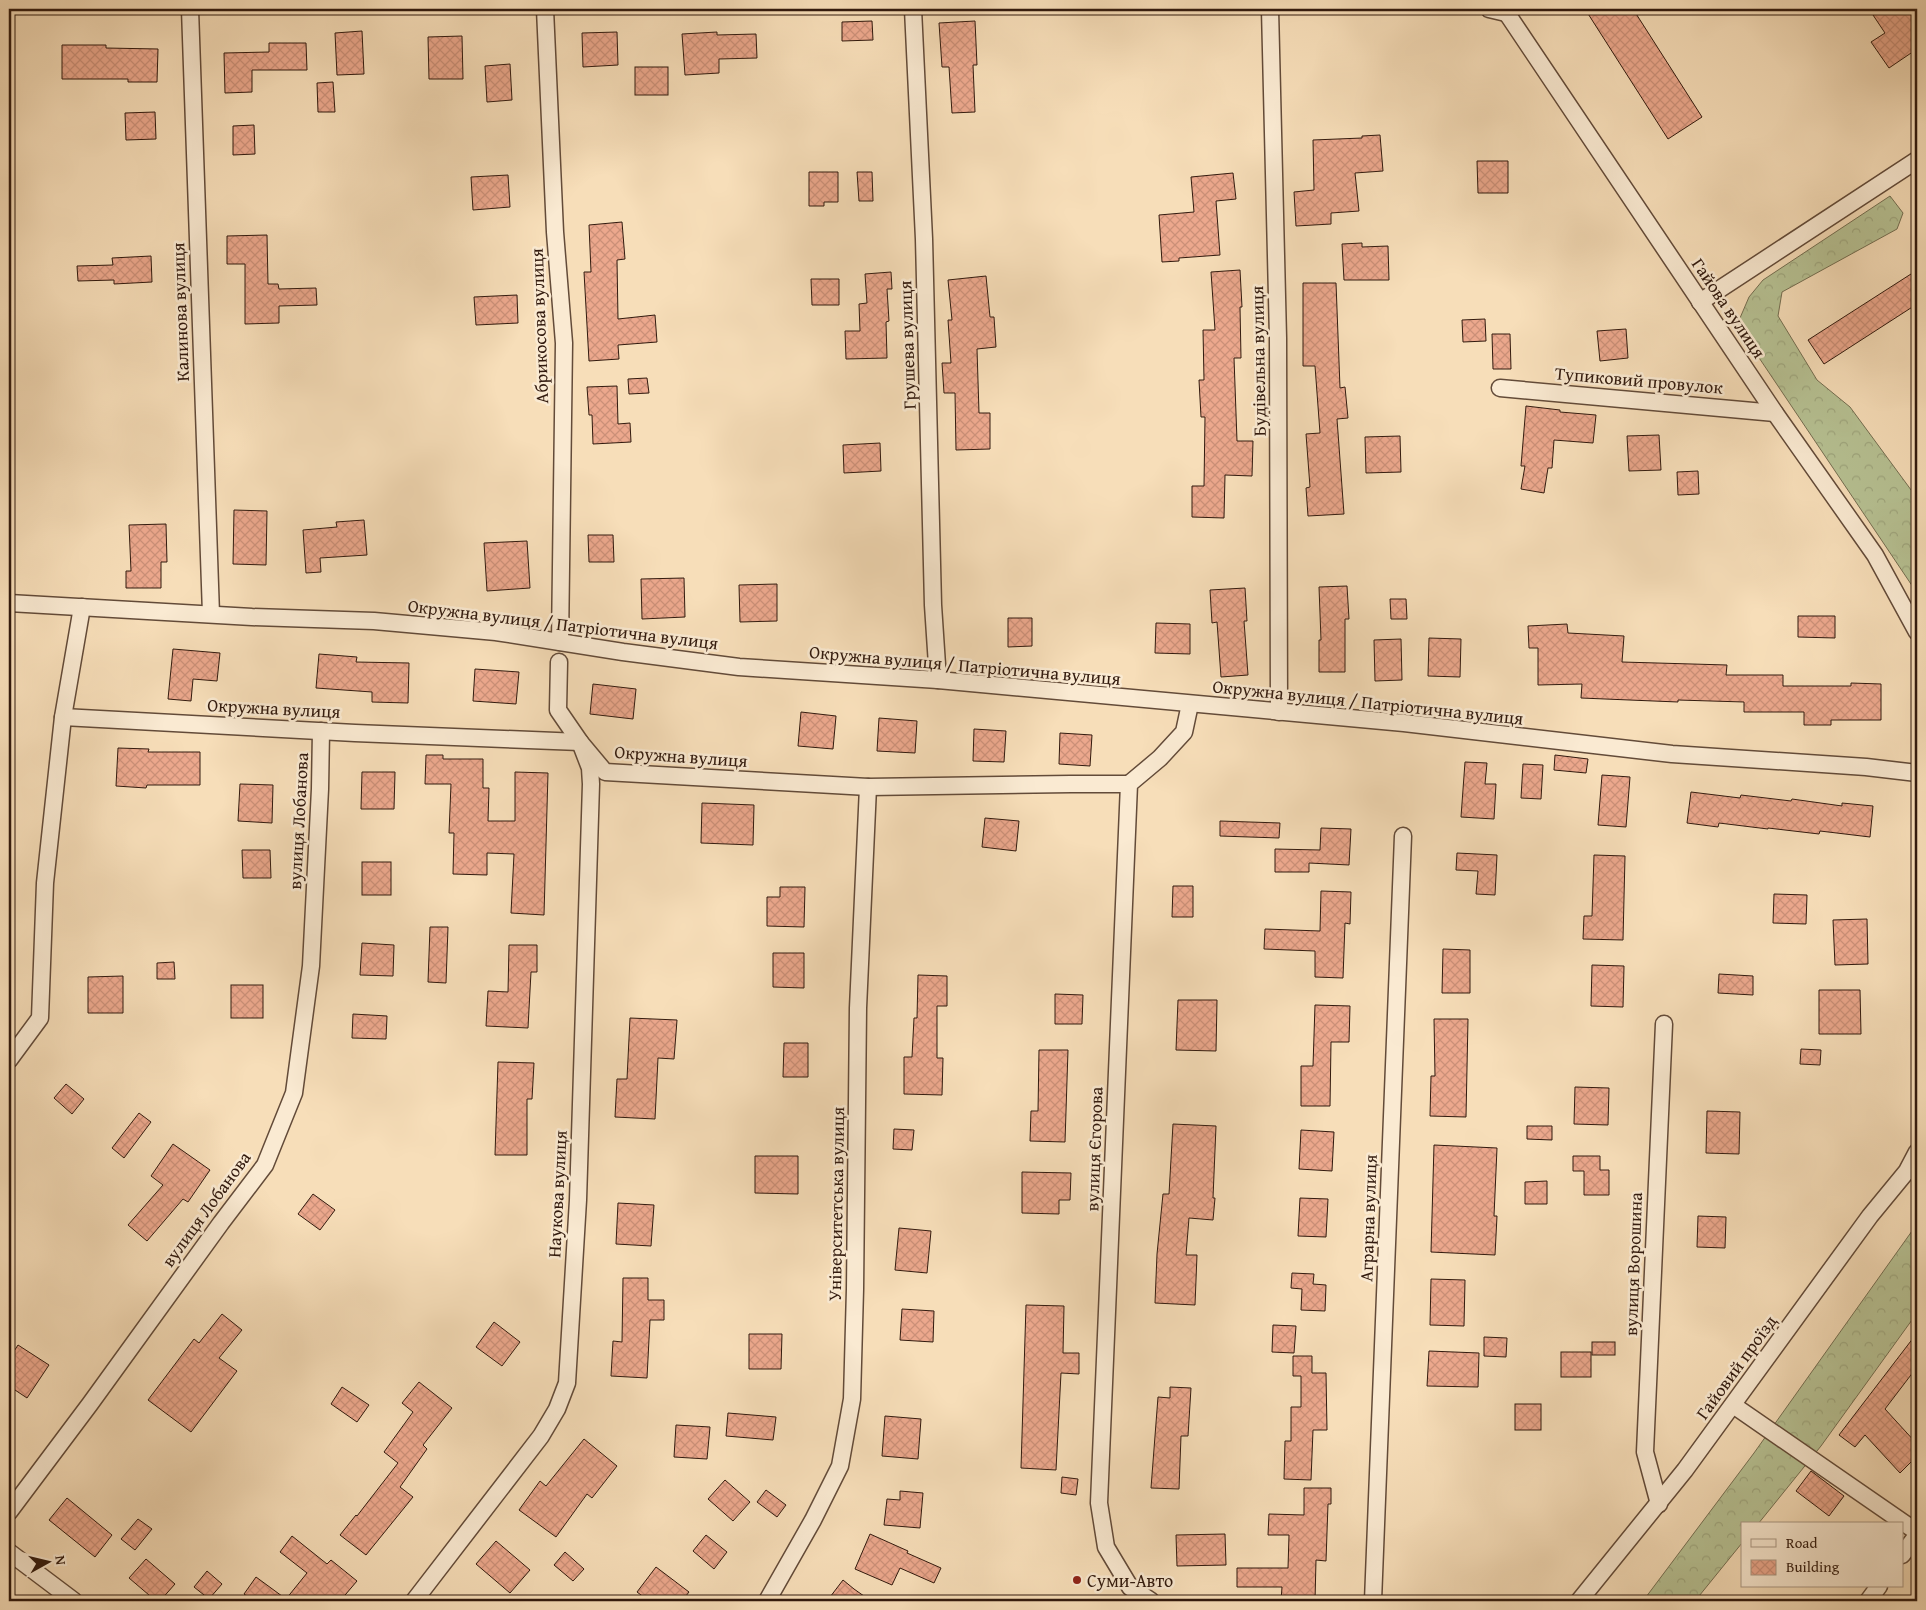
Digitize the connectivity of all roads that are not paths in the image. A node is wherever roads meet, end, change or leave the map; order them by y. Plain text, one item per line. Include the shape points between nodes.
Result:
1 (190, 9) edge
2 (545, 9) edge
3 (913, 9) edge
4 (1270, 9) edge
5 (1488, 9) edge
6 (1505, 11) edge
7 (1917, 160) edge
8 (1700, 302) junction
9 (1500, 388) dead end
10 (1775, 413) junction
11 (9, 603) edge
12 (82, 607) junction
13 (211, 614) junction
14 (1917, 632) edge
15 (560, 642) junction
16 (559, 662) dead end
17 (938, 680) junction
18 (1190, 704) junction
19 (1279, 712) junction
20 (63, 717) junction
21 (321, 731) junction
22 (580, 742) junction
23 (1917, 773) edge
24 (1129, 784) junction
25 (868, 787) junction
26 (1403, 836) dead end
27 (1664, 1024) dead end
28 (9, 1060) edge
29 (1917, 1152) edge
30 (1733, 1405) junction
31 (1659, 1504) junction
32 (9, 1512) edge
33 (1900, 1522) edge
34 (1904, 1525) edge
35 (1917, 1534) edge
36 (9, 1552) edge
37 (1904, 1552) edge
38 (1878, 1588) edge
39 (74, 1601) edge
40 (414, 1601) edge
41 (767, 1601) edge
42 (1151, 1601) edge
43 (1374, 1601) edge
44 (1578, 1601) edge
45 (1868, 1601) edge

1 - 13 street, Калинова вулиця
2 - 15 street, Абрикосова вулиця via 555,232 564,343
3 - 17 street, Грушева вулиця
4 - 19 street, Будівельна вулиця via 1278,338
5 - 6 street
6 - 8 street, Гайова вулиця
7 - 8 street
8 - 10 street, Гайова вулиця
9 - 10 street, Тупиковий провулок
10 - 14 street, Гайова вулиця via 1875,555
11 - 12 street, Окружна вулиця / Патріотична вулиця
12 - 13 street, Окружна вулиця / Патріотична вулиця
12 - 20 street
13 - 15 street, Окружна вулиця / Патріотична вулиця via 374,621 496,632
15 - 17 street, Окружна вулиця / Патріотична вулиця via 739,667
16 - 22 street via 558,710
17 - 18 street, Окружна вулиця / Патріотична вулиця
18 - 19 street, Окружна вулиця / Патріотична вулиця
18 - 24 street via 1184,732
19 - 23 street, Окружна вулиця / Патріотична вулиця via 1672,754
20 - 21 street, Окружна вулиця
20 - 28 street via 45,882 40,1018
21 - 22 street, Окружна вулиця
21 - 32 street, вулиця Лобанова via 311,966 294,1093 265,1164
22 - 25 street, Окружна вулиця via 605,772
22 - 40 street, Наукова вулиця via 590,768 591,784 578,1200 567,1383 541,1436
24 - 25 street, Окружна вулиця
24 - 42 street, вулиця Єгорова via 1099,1503 1106,1547 1130,1587
25 - 41 street, Університетська вулиця via 858,1008 852,1399 840,1466
26 - 43 street, Аграрна вулиця
27 - 31 street, вулиця Ворошина via 1645,1452
29 - 30 street, Гайовий проїзд via 1908,1171 1870,1216
30 - 31 street, Гайовий проїзд
30 - 33 street
31 - 44 street, Гайовий проїзд
34 - 35 street
35 - 37 street
36 - 39 street
38 - 45 street

